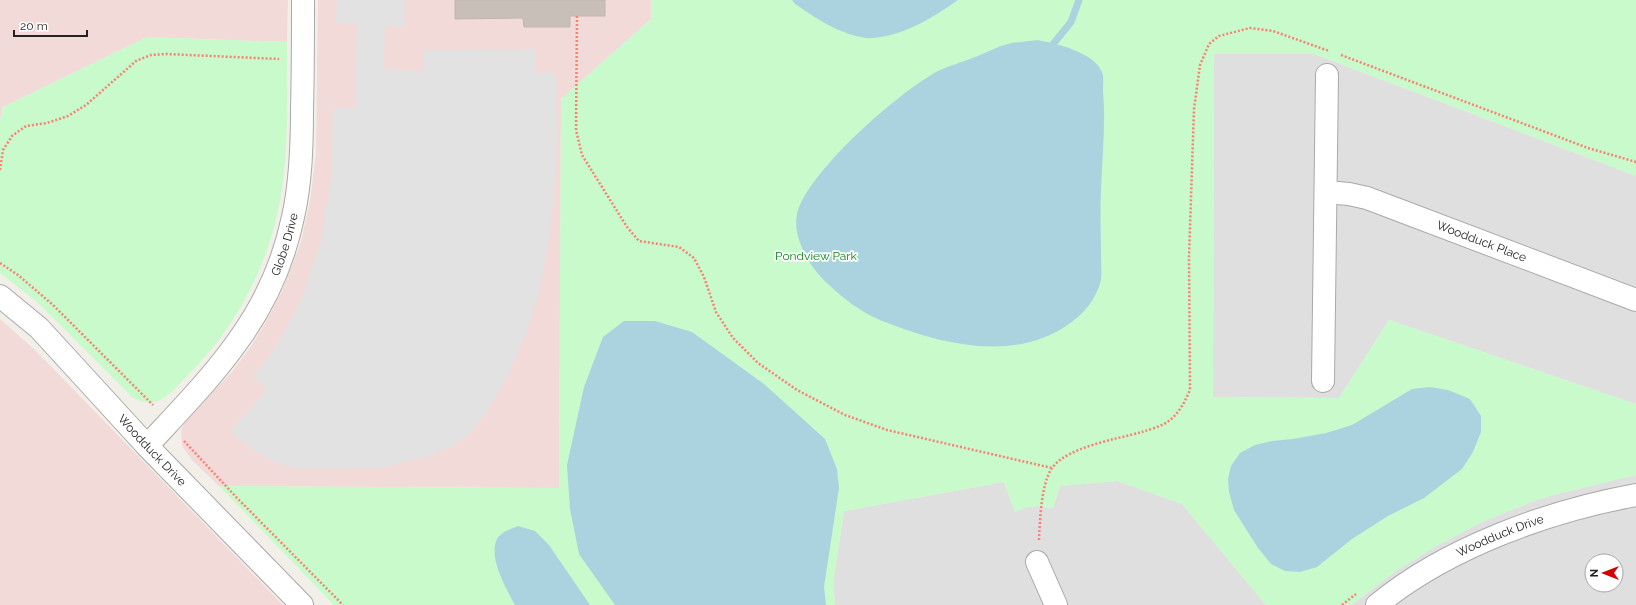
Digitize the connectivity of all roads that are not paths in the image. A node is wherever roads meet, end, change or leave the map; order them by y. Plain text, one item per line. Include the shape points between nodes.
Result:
1 (303, 0) edge
2 (1327, 75) dead end
3 (1326, 192) junction
4 (0, 296) edge
5 (1636, 300) edge
6 (1323, 381) dead end
7 (147, 446) junction
8 (1636, 495) edge
9 (1037, 562) road end
10 (302, 605) edge
11 (1056, 605) edge
12 (1377, 605) edge

1 - 7 street, Globe Drive via 302,143 299,184 293,218 281,256 263,301 240,338 214,373
2 - 3 street
3 - 5 street, Woodduck Place via 1367,198
3 - 6 street
4 - 7 street, Woodduck Drive via 39,328
7 - 10 street, Woodduck Drive
8 - 12 street, Woodduck Drive via 1574,508 1538,519 1486,541 1438,564 1389,594
9 - 11 street

